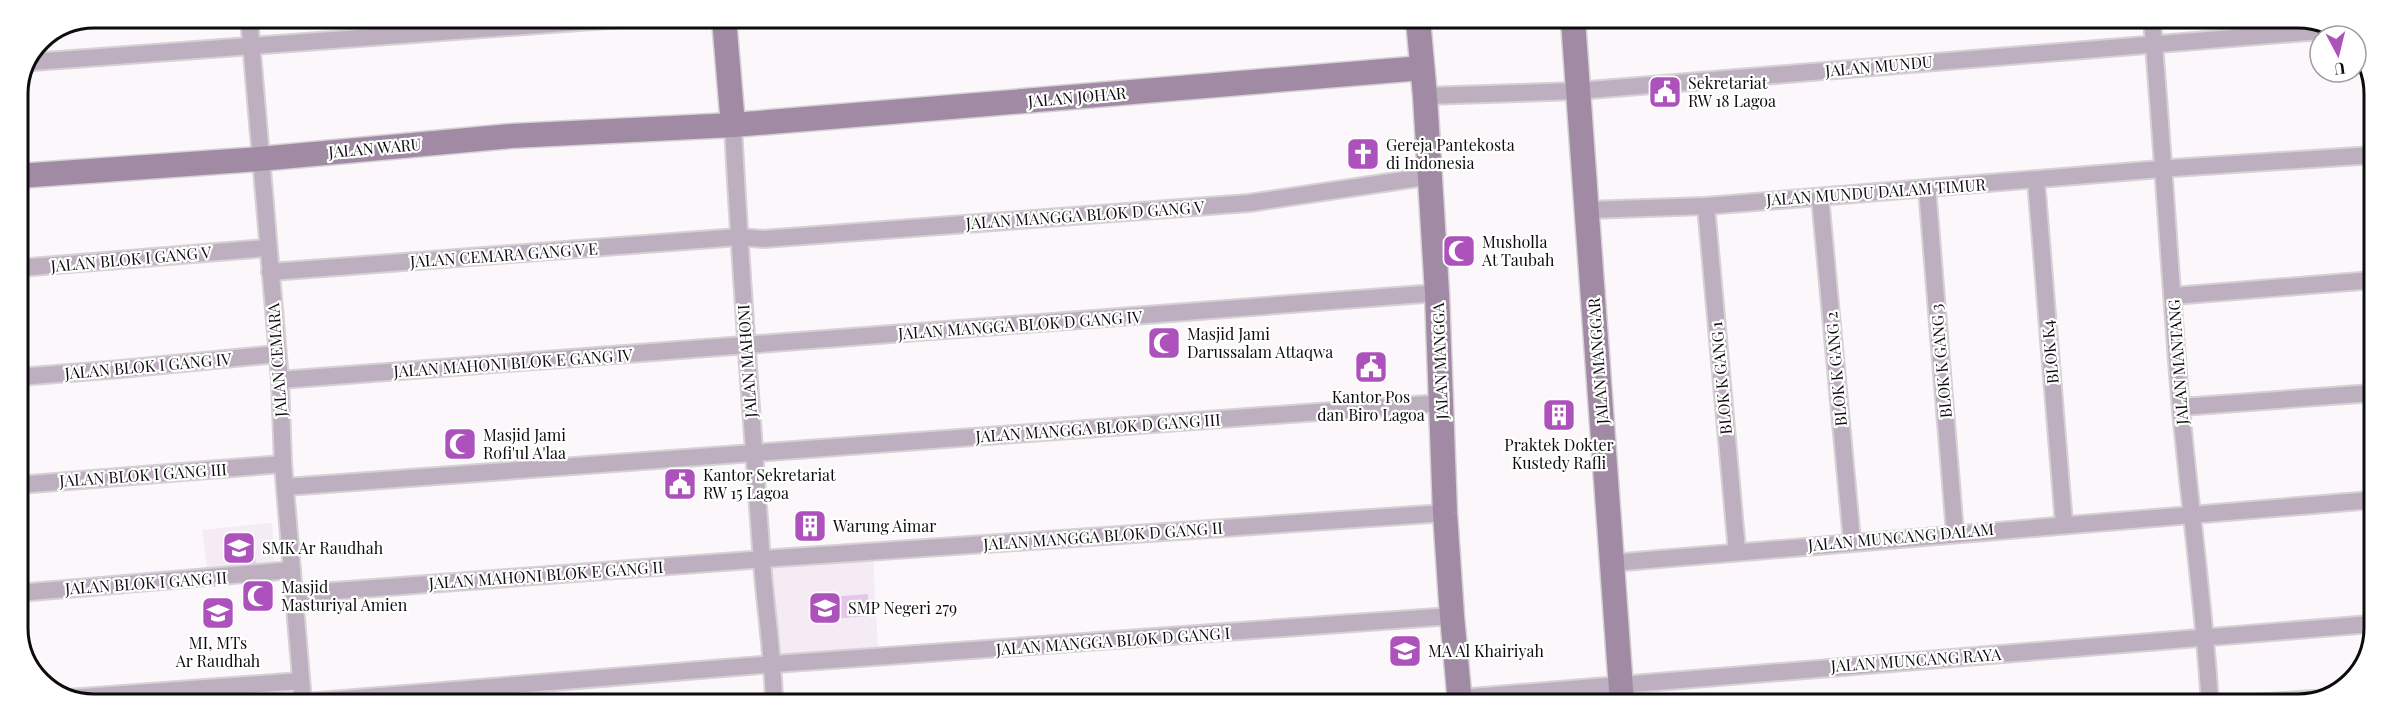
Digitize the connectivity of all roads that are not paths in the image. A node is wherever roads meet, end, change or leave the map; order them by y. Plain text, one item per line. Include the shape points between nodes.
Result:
1 (250, 28) edge
2 (497, 28) edge
3 (725, 28) edge
4 (1419, 28) edge
5 (1573, 28) edge
6 (2153, 28) edge
7 (2308, 32) edge
8 (2154, 43) junction
9 (251, 46) junction
10 (38, 62) edge
11 (1422, 68) junction
12 (1577, 91) junction
13 (1425, 96) junction
14 (733, 125) junction
15 (2363, 156) edge
16 (259, 159) junction
17 (2163, 170) junction
18 (28, 175) edge
19 (1431, 176) junction
20 (2036, 180) junction
21 (1927, 188) junction
22 (1820, 197) junction
23 (1706, 206) junction
24 (1588, 210) junction
25 (738, 237) junction
26 (267, 248) junction
27 (28, 267) edge
28 (270, 272) junction
29 (2363, 281) edge
30 (1437, 293) junction
31 (2173, 296) junction
32 (746, 344) junction
33 (277, 354) junction
34 (29, 376) edge
35 (280, 380) junction
36 (2364, 394) edge
37 (1442, 403) junction
38 (2181, 407) junction
39 (754, 454) junction
40 (276, 465) junction
41 (29, 484) edge
42 (285, 487) junction
43 (2364, 501) edge
44 (1445, 513) junction
45 (2191, 515) junction
46 (2064, 524) junction
47 (1955, 533) junction
48 (1852, 542) junction
49 (1737, 551) junction
50 (762, 559) junction
51 (1611, 563) junction
52 (292, 570) junction
53 (29, 591) edge
54 (294, 594) junction
55 (1452, 616) junction
56 (2364, 625) edge
57 (2206, 638) junction
58 (774, 664) junction
59 (297, 681) junction
60 (1621, 693) edge
61 (123, 694) edge
62 (301, 694) edge
63 (403, 694) edge
64 (774, 694) edge
65 (1459, 694) edge
66 (1598, 694) edge
67 (2209, 694) edge

1 - 9 street, JALAN CEMARA
2 - 9 street
3 - 14 street, JALAN MAHONI
4 - 11 street, JALAN MANGGA
5 - 12 street, JALAN MANGGAR
6 - 8 street, JALAN MANTANG
7 - 8 street, JALAN MUNDU
8 - 12 street, JALAN MUNDU
8 - 17 street, JALAN MANTANG
9 - 10 street
9 - 16 street, JALAN CEMARA
11 - 13 street, JALAN MANGGA
11 - 14 street, JALAN JOHAR
12 - 13 street, JALAN MUNDU
12 - 24 street, JALAN MANGGAR
13 - 19 street, JALAN MANGGA
14 - 16 street, JALAN WARU via 512,136
14 - 25 street, JALAN MAHONI
15 - 17 street, JALAN MUNDU DALAM TIMUR
16 - 18 street, JALAN WARU
16 - 26 street, JALAN CEMARA
17 - 20 street, JALAN MUNDU DALAM TIMUR
17 - 31 street, JALAN MANTANG
19 - 25 street, JALAN MANGGA BLOK D GANG V via 1249,203 763,239
19 - 30 street, JALAN MANGGA
20 - 21 street, JALAN MUNDU DALAM TIMUR
20 - 46 street, BLOK K4
21 - 22 street, JALAN MUNDU DALAM TIMUR
21 - 47 street, BLOK K GANG 3
22 - 23 street, JALAN MUNDU DALAM TIMUR
22 - 48 street, BLOK K GANG 2
23 - 24 street, JALAN MUNDU DALAM TIMUR
23 - 49 street, BLOK K GANG 1
24 - 51 street, JALAN MANGGAR
25 - 28 street, JALAN CEMARA GANG V E
25 - 32 street, JALAN MAHONI
26 - 27 street, JALAN BLOK I GANG V
26 - 28 street, JALAN CEMARA
28 - 33 street, JALAN CEMARA
29 - 31 street
30 - 32 street, JALAN MANGGA BLOK D GANG IV
30 - 37 street, JALAN MANGGA
31 - 38 street, JALAN MANTANG
32 - 35 street, JALAN MAHONI BLOK E GANG IV
32 - 39 street, JALAN MAHONI
33 - 34 street, JALAN BLOK I GANG IV
33 - 35 street, JALAN CEMARA
35 - 40 street, JALAN CEMARA
36 - 38 street
37 - 39 street, JALAN MANGGA BLOK D GANG III
37 - 44 street, JALAN MANGGA
38 - 45 street, JALAN MANTANG
39 - 42 street, JALAN MANGGA BLOK D GANG III
39 - 50 street, JALAN MAHONI
40 - 41 street, JALAN BLOK I GANG III
40 - 42 street, JALAN CEMARA
42 - 52 street, JALAN CEMARA
43 - 45 street, JALAN MUNCANG DALAM
44 - 50 street, JALAN MANGGA BLOK D GANG II
44 - 55 street, JALAN MANGGA
45 - 46 street, JALAN MUNCANG DALAM
45 - 57 street, JALAN MANTANG
46 - 47 street, JALAN MUNCANG DALAM
47 - 48 street, JALAN MUNCANG DALAM
48 - 49 street, JALAN MUNCANG DALAM
49 - 51 street, JALAN MUNCANG DALAM
50 - 54 street, JALAN MAHONI BLOK E GANG II
50 - 58 street, JALAN MAHONI
51 - 60 street, JALAN MANGGAR
52 - 53 street, JALAN BLOK I GANG II
52 - 54 street, JALAN CEMARA
54 - 59 street, JALAN CEMARA
55 - 58 street, JALAN MANGGA BLOK D GANG I
55 - 65 street, JALAN MANGGA
56 - 57 street, JALAN MUNCANG RAYA
57 - 60 street, JALAN MUNCANG RAYA
57 - 67 street, JALAN MANTANG
58 - 63 street, JALAN MANGGA BLOK D GANG I
58 - 64 street, JALAN MAHONI
59 - 61 street
59 - 62 street, JALAN CEMARA
60 - 66 street, JALAN MUNCANG RAYA

